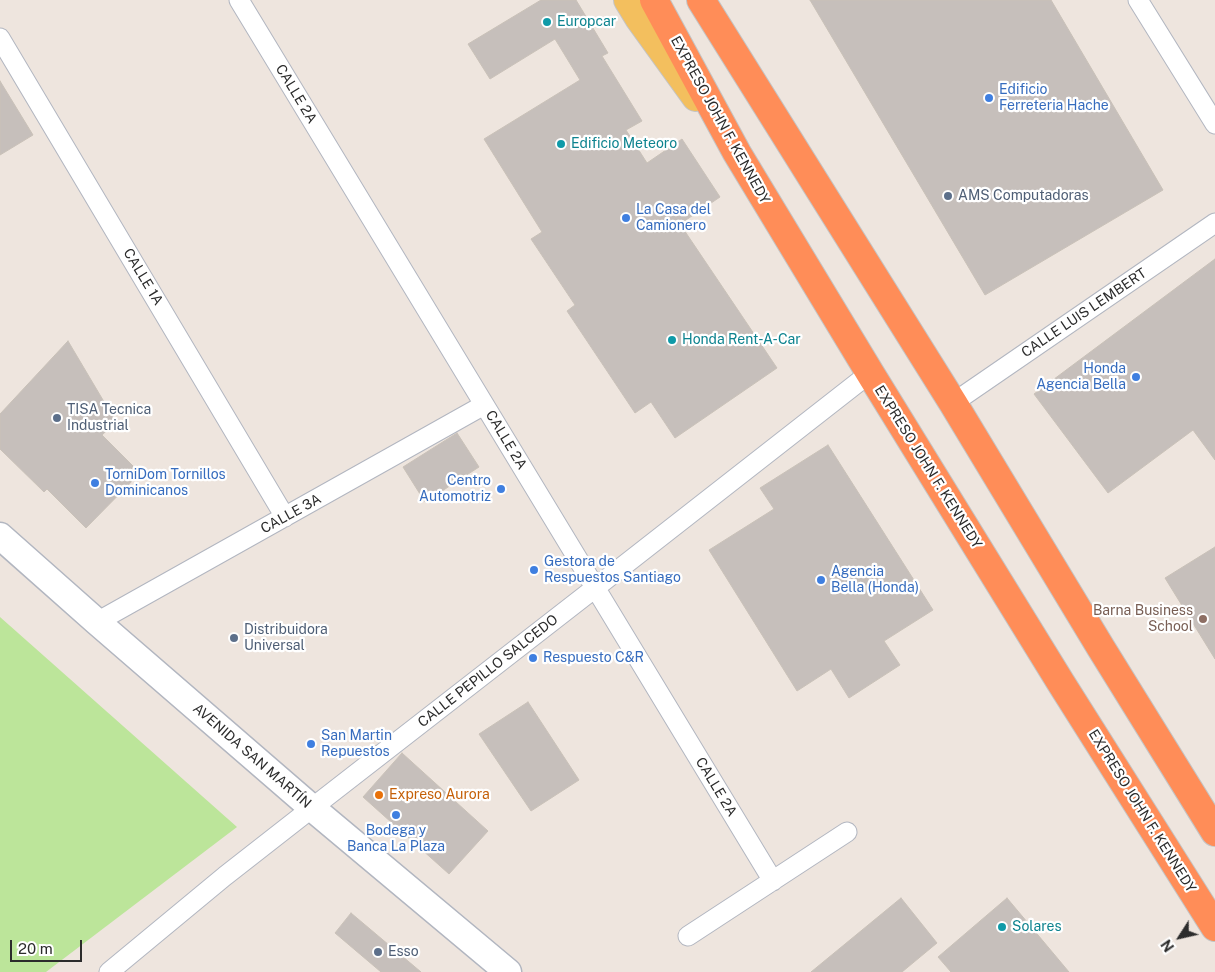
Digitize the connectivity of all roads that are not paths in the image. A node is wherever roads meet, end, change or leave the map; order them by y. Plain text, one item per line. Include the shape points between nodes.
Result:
1 (239, 0) edge
2 (628, 0) edge
3 (654, 0) edge
4 (701, 0) edge
5 (1138, 0) edge
6 (712, 12) edge
7 (0, 38) edge
8 (1215, 124) edge
9 (737, 153) junction
10 (1215, 223) edge
11 (870, 373) junction
12 (953, 402) junction
13 (484, 405) junction
14 (285, 517) junction
15 (0, 536) edge
16 (595, 588) junction
17 (97, 622) junction
18 (312, 808) junction
19 (847, 832) dead end
20 (1215, 832) edge
21 (773, 881) junction
22 (1215, 927) edge
23 (688, 936) dead end
24 (109, 972) edge
25 (508, 972) edge

1 - 13 street, CALLE 2A
2 - 9 main road
3 - 9 highway, EXPRESO JOHN F. KENNEDY
4 - 6 highway
5 - 8 street
6 - 12 highway
7 - 14 street, CALLE 1A
9 - 11 highway, EXPRESO JOHN F. KENNEDY
10 - 12 street, CALLE LUIS LEMBERT
11 - 16 street, CALLE PEPILLO SALCEDO
11 - 22 highway, EXPRESO JOHN F. KENNEDY
12 - 20 highway
13 - 14 street, CALLE 3A
13 - 16 street, CALLE 2A
14 - 17 street, CALLE 3A
15 - 17 main road, AVENIDA SAN MARTÍN
16 - 18 street, CALLE PEPILLO SALCEDO
16 - 21 street, CALLE 2A
17 - 18 main road, AVENIDA SAN MARTÍN
18 - 24 street, CALLE PEPILLO SALCEDO
18 - 25 main road, AVENIDA SAN MARTÍN
19 - 21 street
21 - 23 street

